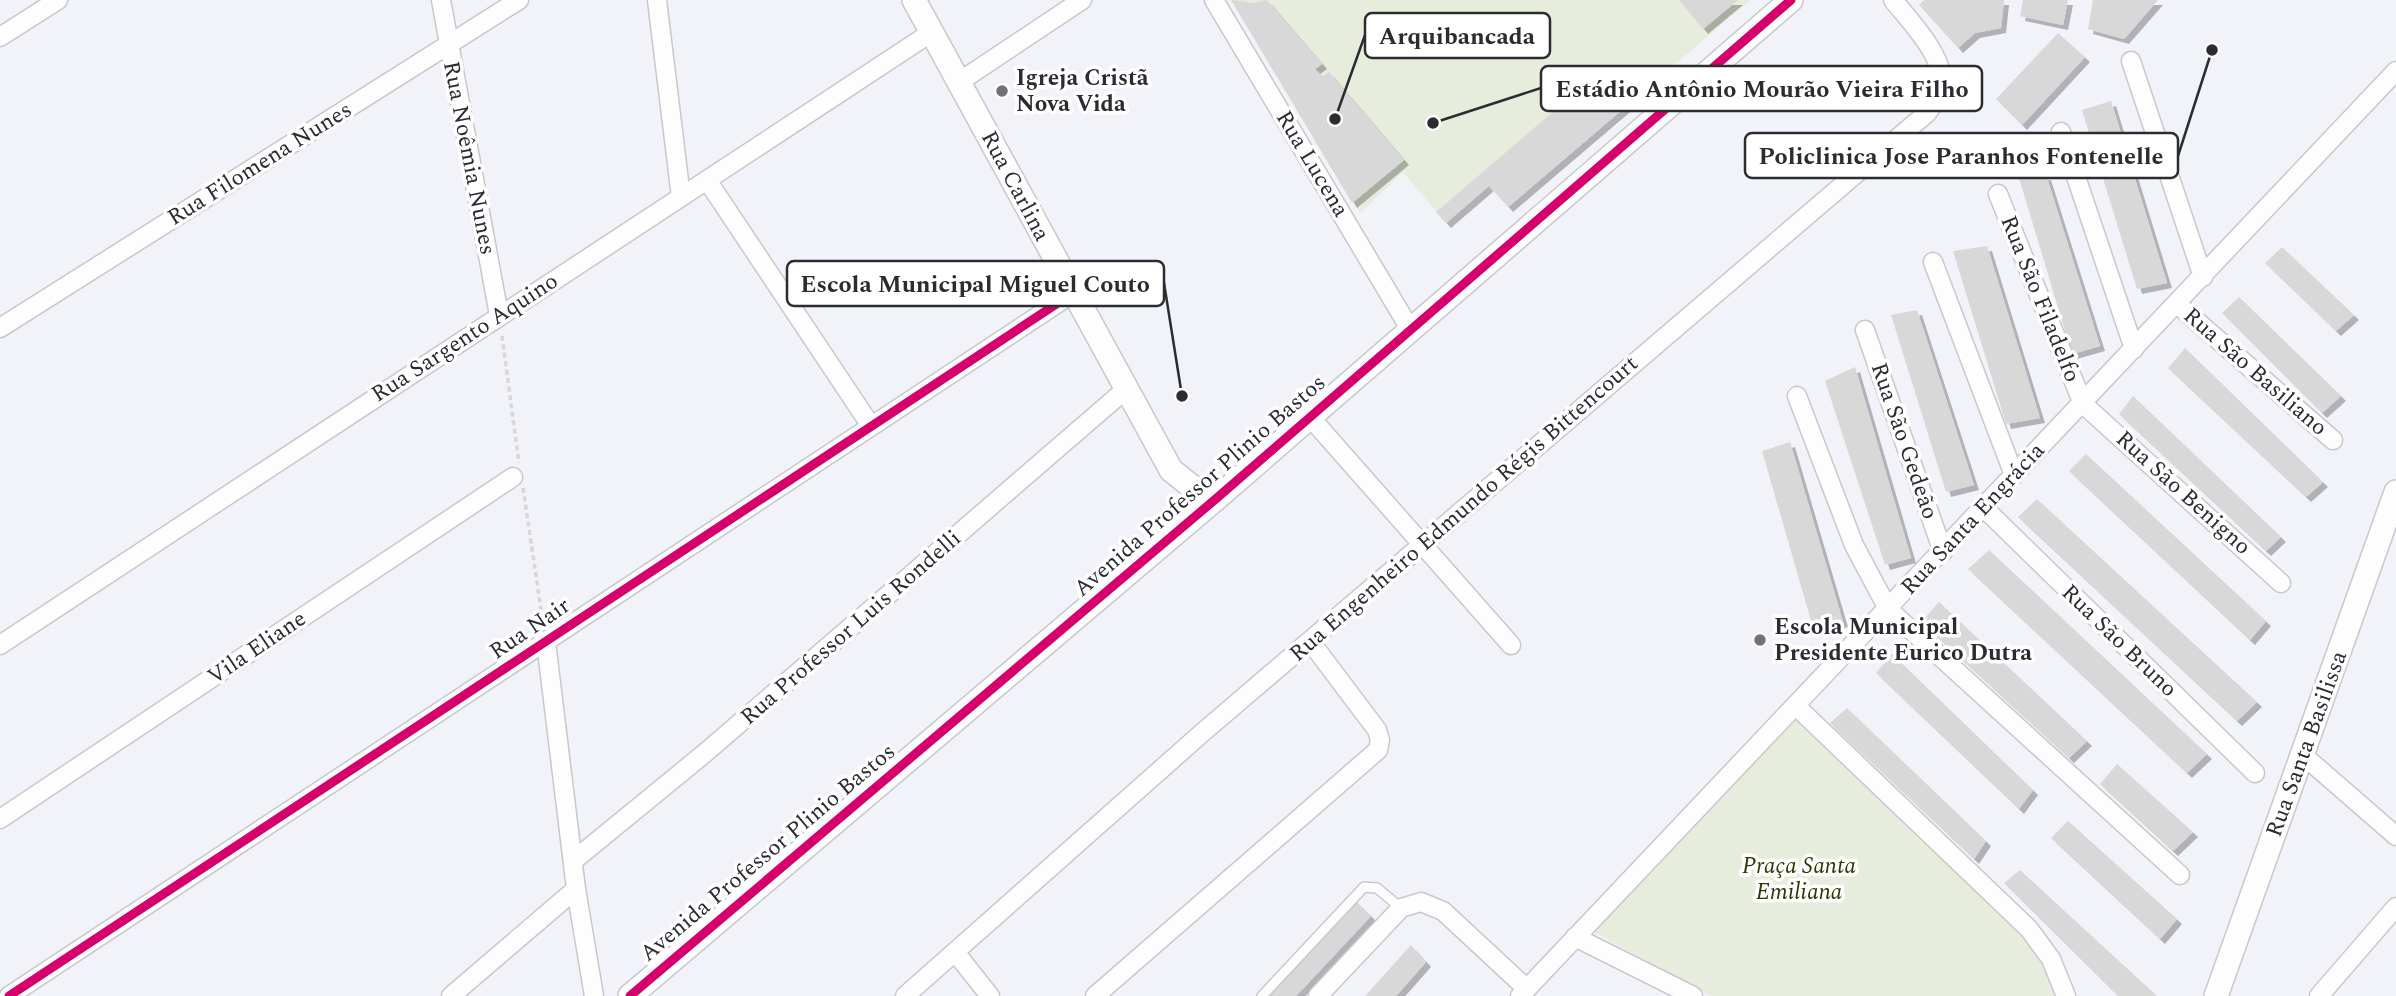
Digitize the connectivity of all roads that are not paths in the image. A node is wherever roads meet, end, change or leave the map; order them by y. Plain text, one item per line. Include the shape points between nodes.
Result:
1 (58, 0) edge
2 (441, 0) edge
3 (519, 0) edge
4 (657, 0) edge
5 (914, 0) edge
6 (1082, 0) edge
7 (1214, 0) edge
8 (1791, 0) edge
9 (1894, 0) edge
10 (932, 32) junction
11 (0, 37) edge
12 (447, 46) junction
13 (2131, 61) dead end
14 (2396, 71) edge
15 (959, 82) junction
16 (2061, 132) dead end
17 (707, 180) junction
18 (1998, 194) dead end
19 (681, 197) junction
20 (1933, 262) dead end
21 (2203, 277) junction
22 (1073, 293) junction
23 (2177, 304) junction
24 (499, 315) junction
25 (0, 328) edge
26 (1410, 329) junction
27 (1865, 330) dead end
28 (2134, 349) junction
29 (1125, 390) junction
30 (1797, 396) dead end
31 (2083, 404) junction
32 (1310, 417) junction
33 (871, 426) junction
34 (2333, 440) dead end
35 (2014, 475) junction
36 (513, 477) dead end
37 (2396, 492) edge
38 (1218, 497) junction
39 (1984, 508) junction
40 (1423, 544) junction
41 (1943, 552) junction
42 (2281, 583) dead end
43 (1888, 609) junction
44 (1310, 641) junction
45 (546, 642) junction
46 (0, 645) edge
47 (1511, 645) dead end
48 (1797, 707) junction
49 (2304, 756) junction
50 (2255, 773) dead end
51 (0, 819) edge
52 (2396, 836) edge
53 (573, 860) junction
54 (2180, 875) dead end
55 (576, 889) junction
56 (2396, 907) edge
57 (1401, 908) junction
58 (1575, 937) junction
59 (955, 952) junction
60 (1523, 992) edge
61 (2064, 995) edge
62 (9, 996) edge
63 (451, 996) edge
64 (593, 996) edge
65 (630, 996) edge
66 (905, 996) edge
67 (990, 996) edge
68 (1095, 996) edge
69 (1262, 996) edge
70 (1318, 996) edge
71 (1693, 996) edge
72 (2216, 996) edge
73 (2319, 996) edge

1 - 11 street
2 - 12 street, Rua Noêmia Nunes
3 - 12 street, Rua Filomena Nunes
4 - 19 street
5 - 10 street, Rua Carlina
6 - 15 street
7 - 26 street, Rua Lucena
8 - 26 street, Avenida Professor Plinio Bastos
9 - 40 street, Rua Engenheiro Edmundo Régis Bittencourt via 1939,67 1939,96 1927,113
10 - 15 street, Rua Carlina
10 - 17 street, Rua Sargento Aquino
12 - 24 street, Rua Noêmia Nunes
12 - 25 street, Rua Filomena Nunes
13 - 21 street
14 - 21 street, Rua Santa Engrácia
15 - 22 street, Rua Carlina
16 - 28 street
17 - 19 street, Rua Sargento Aquino
17 - 33 street
18 - 31 street, Rua São Filadelfo
19 - 24 street, Rua Sargento Aquino
20 - 35 street
21 - 23 street, Rua Santa Engrácia
22 - 29 street, Rua Carlina
22 - 33 street, Rua Nair
23 - 28 street, Rua Santa Engrácia
23 - 34 street, Rua São Basiliano
24 - 46 street, Rua Sargento Aquino
26 - 32 street, Avenida Professor Plinio Bastos
27 - 41 street, Rua São Gedeão
28 - 31 street, Rua Santa Engrácia
29 - 38 street, Rua Carlina via 1171,470 1191,486
29 - 53 street, Rua Professor Luis Rondelli via 705,754
30 - 43 street via 1854,545
31 - 35 street, Rua Santa Engrácia
31 - 42 street, Rua São Benigno
32 - 38 street, Avenida Professor Plinio Bastos
32 - 40 street
33 - 45 street, Rua Nair
35 - 39 street, Rua Santa Engrácia
36 - 51 street, Vila Eliane
37 - 49 street, Rua Santa Basilissa
38 - 65 street, Avenida Professor Plinio Bastos
39 - 41 street, Rua Santa Engrácia
39 - 50 street, Rua São Bruno
40 - 44 street, Rua Engenheiro Edmundo Régis Bittencourt
40 - 47 street
41 - 43 street, Rua Santa Engrácia
43 - 48 street, Rua Santa Engrácia
43 - 54 street
44 - 59 street, Rua Engenheiro Edmundo Régis Bittencourt
44 - 68 street via 1377,730 1378,750
45 - 53 street
45 - 62 street, Rua Nair
48 - 58 street, Rua Santa Engrácia
48 - 61 street via 2029,929 2051,959
49 - 52 street
49 - 72 street, Rua Santa Basilissa
53 - 55 street
55 - 63 street
55 - 64 street
56 - 73 street
57 - 60 street via 1420,902 1443,911
57 - 69 lane via 1377,888 1364,887
57 - 70 street
58 - 60 street, Rua Santa Engrácia
58 - 71 street
59 - 66 street, Rua Engenheiro Edmundo Régis Bittencourt
59 - 67 street

